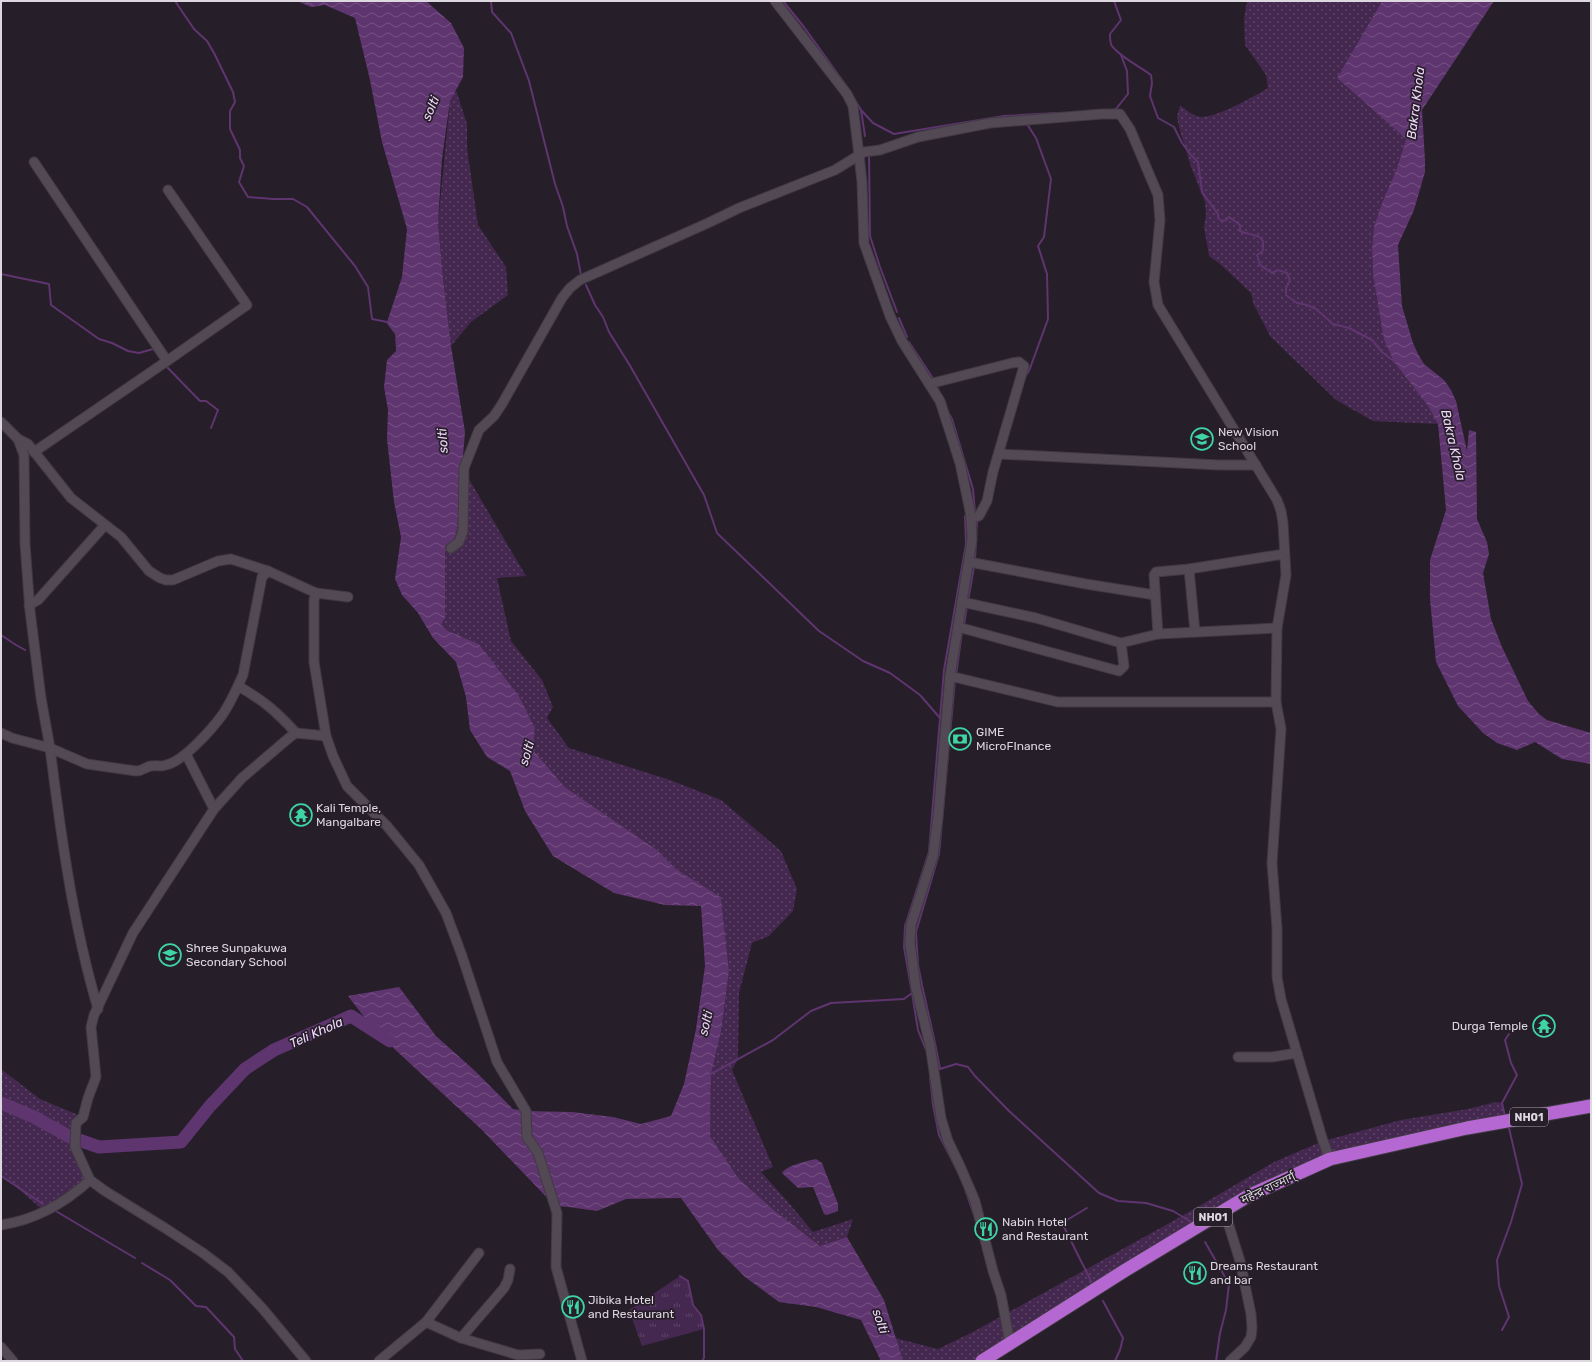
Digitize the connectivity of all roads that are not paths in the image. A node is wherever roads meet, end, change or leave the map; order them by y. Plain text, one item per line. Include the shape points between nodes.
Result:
1 (775, 1) edge
2 (859, 155) junction
3 (34, 162) dead end
4 (168, 190) dead end
5 (167, 361) junction
6 (929, 384) junction
7 (1, 422) edge
8 (18, 439) junction
9 (34, 452) junction
10 (999, 454) junction
11 (1256, 465) junction
12 (971, 518) junction
13 (104, 525) junction
14 (451, 548) dead end
15 (1284, 554) junction
16 (969, 562) junction
17 (1189, 569) junction
18 (268, 571) junction
19 (316, 593) junction
20 (1156, 595) junction
21 (348, 597) dead end
22 (962, 602) junction
23 (29, 605) junction
24 (958, 627) junction
25 (1278, 628) junction
26 (1195, 632) junction
27 (1158, 634) junction
28 (1121, 643) junction
29 (950, 676) junction
30 (238, 686) junction
31 (1276, 702) junction
32 (1, 733) edge
33 (296, 733) junction
34 (326, 736) junction
35 (50, 748) junction
36 (186, 754) junction
37 (214, 809) junction
38 (98, 1009) junction
39 (1297, 1052) junction
40 (1238, 1057) dead end
41 (1591, 1106) edge
42 (1330, 1159) junction
43 (90, 1180) junction
44 (1224, 1210) junction
45 (1, 1225) edge
46 (479, 1253) dead end
47 (510, 1269) dead end
48 (426, 1322) junction
49 (461, 1338) junction
50 (1010, 1343) junction
51 (1, 1347) edge
52 (540, 1354) dead end
53 (13, 1361) edge
54 (306, 1361) edge
55 (379, 1361) edge
56 (582, 1361) edge
57 (982, 1361) edge
58 (1230, 1361) edge

1 - 2 street via 847,94 853,106
2 - 6 street via 864,243 890,316 902,341
2 - 11 street via 918,137 990,123 1120,114 1130,129 1158,195 1160,220 1154,282 1158,305
2 - 14 street via 835,170 739,208 580,280 570,288 502,404 480,430 464,468 463,531 459,542
3 - 5 street
4 - 5 street via 247,305
5 - 9 street
6 - 10 street via 1012,363 1022,363 1024,366
6 - 12 street via 940,401 960,463
7 - 8 street
8 - 9 street via 28,444
8 - 23 street via 24,455
9 - 13 street via 71,498
10 - 11 street
10 - 12 street via 987,501 979,516
11 - 15 street via 1281,511
12 - 16 street
13 - 18 street via 121,537 149,571 166,580 178,578 224,559
13 - 23 street via 38,600
15 - 17 street
15 - 25 street via 1286,575
16 - 20 street
16 - 22 street
17 - 20 street via 1156,572
17 - 26 street
18 - 19 street
18 - 30 street via 262,577
19 - 21 street
19 - 34 street via 314,662
20 - 27 street
22 - 24 street
22 - 28 street via 1036,618
23 - 35 street
24 - 28 street via 1119,671 1124,666
24 - 29 street
25 - 26 street
25 - 31 street
26 - 27 street
27 - 28 street
29 - 31 street via 1058,702
29 - 50 street via 933,856 911,925 910,943 941,1118 974,1201 1001,1295
30 - 33 street via 271,707
30 - 36 street via 223,713
31 - 39 street via 1281,729 1272,863 1277,928 1277,977
32 - 35 street
33 - 34 street
33 - 37 street via 242,778
34 - 56 street via 347,786 387,826 419,865 446,913 497,1062 526,1112 527,1137 538,1153 555,1206 558,1219 556,1267
35 - 36 street via 87,764 136,771 152,766 166,766
35 - 38 street via 60,830 71,890 90,983
36 - 37 street
37 - 38 street via 133,933
38 - 43 street via 91,1027 96,1077 83,1117 76,1123 75,1147
39 - 40 street via 1272,1057
39 - 42 street
41 - 42 highway, महेन्द्र राज्मार्ग् / NH01 via 1467,1128
42 - 44 highway, महेन्द्र राज्मार्ग् / NH01 via 1248,1196
43 - 45 street via 76,1192 44,1211 30,1218
43 - 54 street via 228,1272
44 - 50 highway, महेन्द्र राज्मार्ग् / NH01
44 - 58 street via 1240,1261 1252,1328 1251,1337 1245,1347
46 - 48 street
47 - 49 street via 504,1288
48 - 49 street
48 - 55 street
49 - 52 street via 518,1355
50 - 57 highway, महेन्द्र राज्मार्ग् / NH01
51 - 53 street

